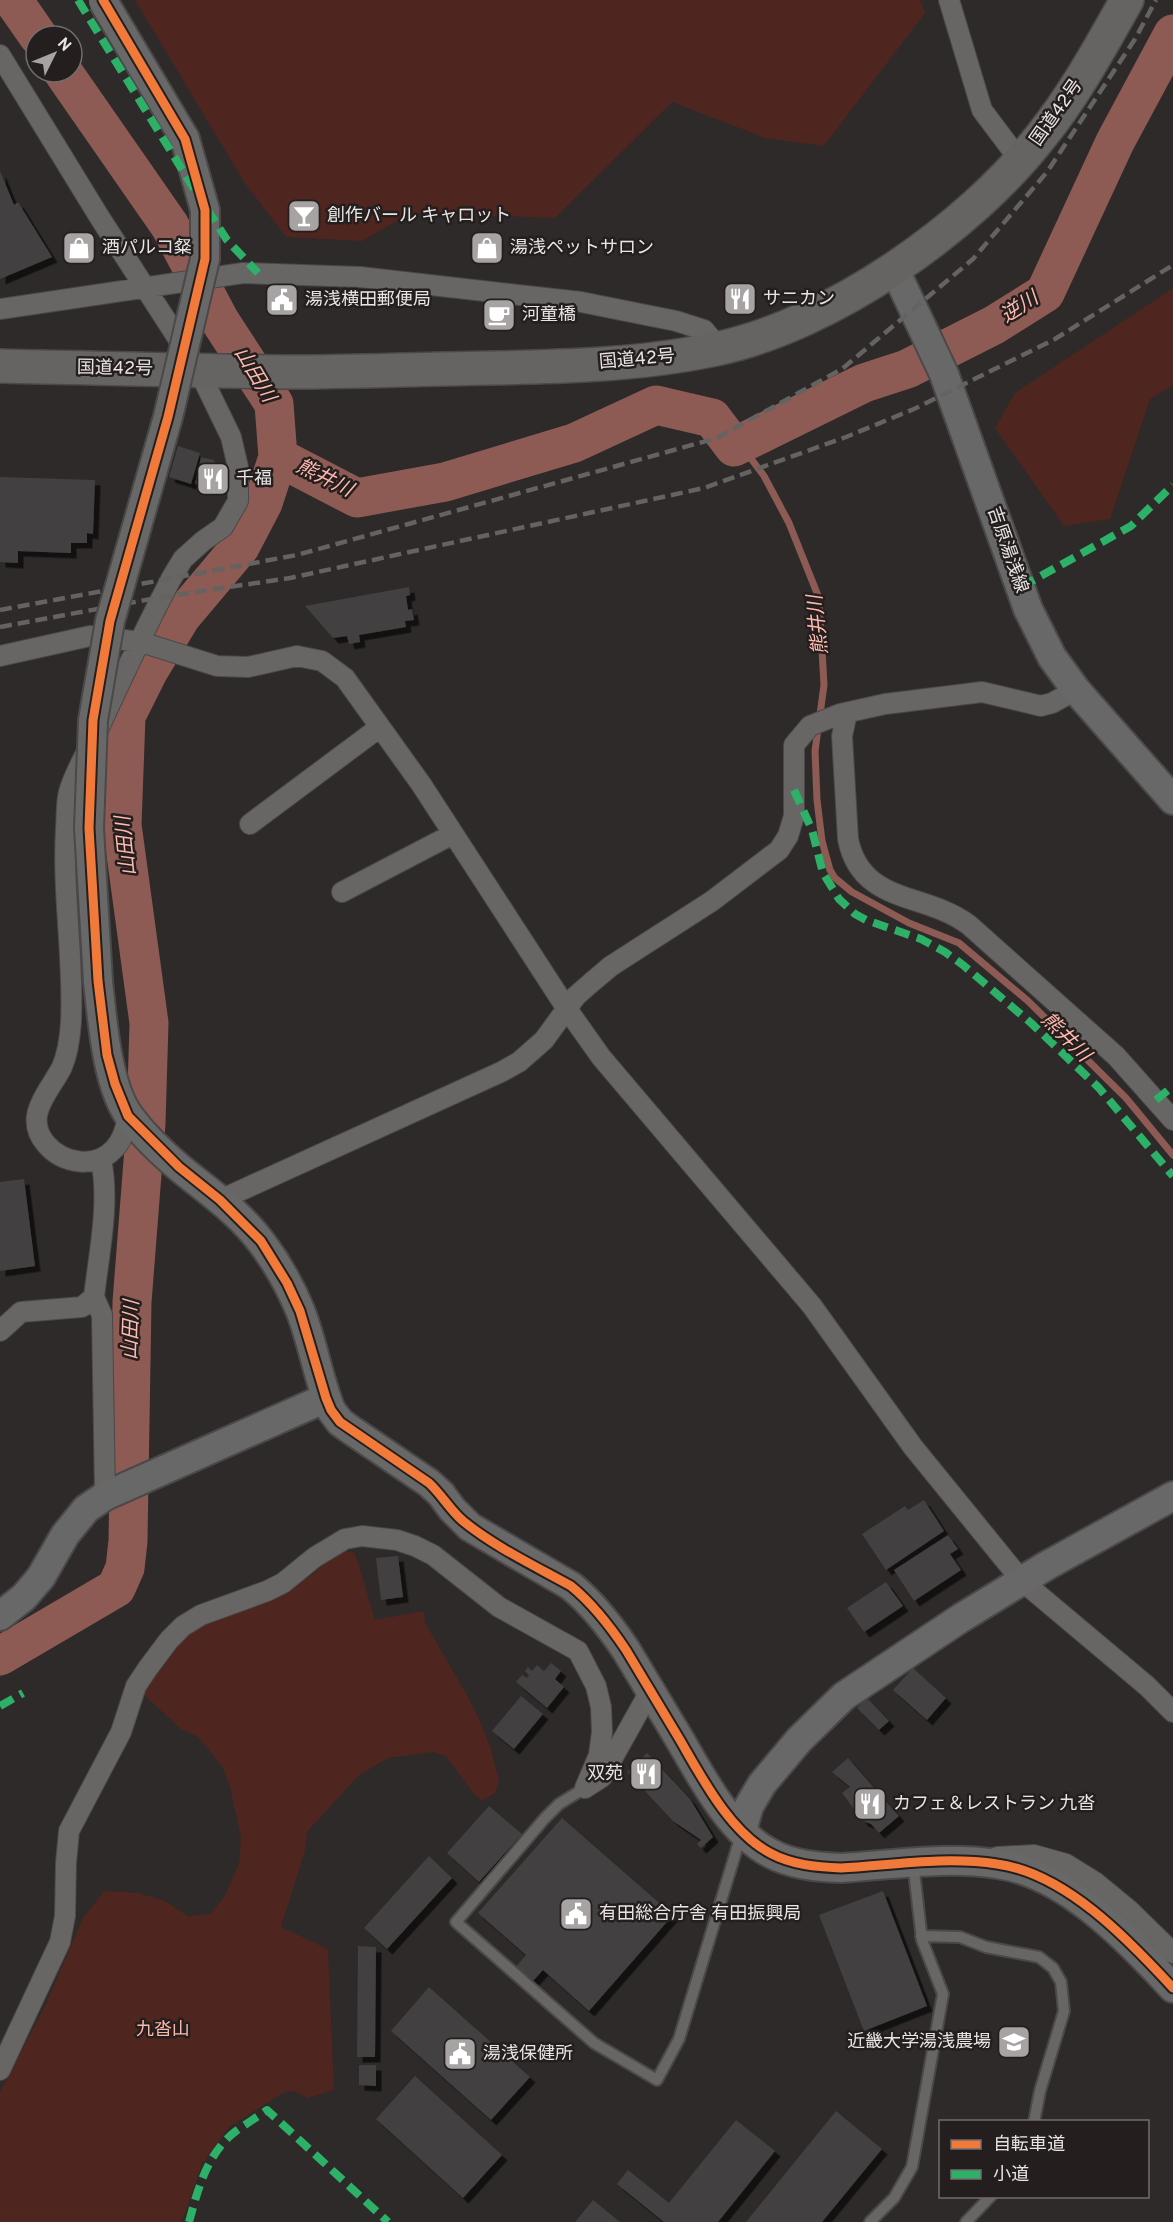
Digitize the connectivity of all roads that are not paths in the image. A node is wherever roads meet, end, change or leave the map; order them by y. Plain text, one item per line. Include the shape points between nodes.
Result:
1 (103, 0) edge
2 (949, 0) edge
3 (1127, 0) edge
4 (0, 55) edge
5 (1021, 162) junction
6 (894, 268) junction
7 (147, 288) junction
8 (0, 309) edge
9 (720, 349) junction
10 (0, 366) edge
11 (205, 371) junction
12 (141, 642) junction
13 (0, 656) edge
14 (1076, 690) junction
15 (848, 712) junction
16 (380, 727) junction
17 (1169, 794) edge
18 (250, 824) dead end
19 (453, 834) junction
20 (342, 892) dead end
21 (567, 1009) junction
22 (128, 1116) junction
23 (1173, 1120) edge
24 (101, 1159) junction
25 (220, 1200) junction
26 (94, 1297) junction
27 (0, 1331) edge
28 (326, 1398) junction
29 (105, 1496) junction
30 (1173, 1496) edge
31 (1022, 1581) junction
32 (0, 1616) edge
33 (650, 1691) junction
34 (1173, 1712) edge
35 (585, 1788) junction
36 (742, 1832) junction
37 (972, 1861) junction
38 (913, 1863) junction
39 (921, 1936) junction
40 (1173, 1953) edge
41 (1173, 1988) edge
42 (0, 2070) edge
43 (1034, 2120) edge
44 (989, 2198) edge
45 (870, 2222) edge
46 (966, 2222) edge

1 - 22 street, bridge via 185,139 205,210 205,259 168,417 110,621 93,720 89,828 98,981 107,1054
2 - 5 street via 982,110
3 - 5 highway, 国道42号 via 1067,102
4 - 7 street
5 - 6 highway, 国道42号 via 956,222
6 - 9 highway, 国道42号 via 807,317
6 - 14 street, 吉原湯浅線 via 944,374 1028,609 1052,657
7 - 8 street
7 - 9 street via 243,273 360,277 581,302 676,321 704,330
7 - 11 street
9 - 11 highway, 国道42号 via 669,358 540,367
10 - 11 highway, 国道42号
11 - 12 street via 231,437 238,467 238,501 224,527 183,559
12 - 13 street via 90,636
12 - 16 street via 217,666 248,667 297,656 322,661 345,678
12 - 24 street via 68,792 64,851 71,1023 62,1066 38,1110 40,1135 59,1155 79,1161
14 - 15 street via 1041,706 982,692
14 - 17 street, 吉原湯浅線
15 - 21 street via 810,726 794,745 794,816 779,850 712,901 611,966 576,996
15 - 23 street via 842,736 848,839 861,872 885,891 948,911 969,925 1116,1056
16 - 18 street
16 - 19 street
19 - 20 street
19 - 21 street
21 - 25 street via 540,1044 501,1072
21 - 31 street via 601,1057 812,1306 913,1447
22 - 24 street via 123,1136
22 - 25 street via 179,1167
24 - 26 street via 104,1209
25 - 28 street via 261,1241 287,1283 300,1311
26 - 27 street via 82,1307 21,1312
26 - 29 street via 102,1315
28 - 29 street
28 - 33 street via 340,1422 429,1483 470,1527 585,1598 612,1630
29 - 32 street via 86,1509 65,1535 41,1577
30 - 31 street
31 - 34 street
31 - 36 street via 844,1696 762,1784 749,1806
33 - 35 street via 602,1777
33 - 36 street via 709,1789
35 - 36 lane via 545,1818 456,1922 594,2043 657,2080 679,2039
35 - 42 street via 599,1755 601,1707 596,1686 578,1651 499,1607 433,1555 415,1546 362,1536 345,1539 275,1587 201,1615 183,1626 136,1686 121,1732 69,1831 60,1942
36 - 38 street via 770,1853 802,1864 841,1868
37 - 38 street
37 - 40 street via 1007,1855 1034,1856 1066,1864 1129,1910
37 - 41 street via 1026,1870 1077,1897
38 - 39 lane
39 - 43 lane via 960,1937 986,1947 1039,1957 1053,1968 1061,1982 1064,2011
39 - 45 lane via 943,1994 912,2167 894,2198
44 - 46 lane

